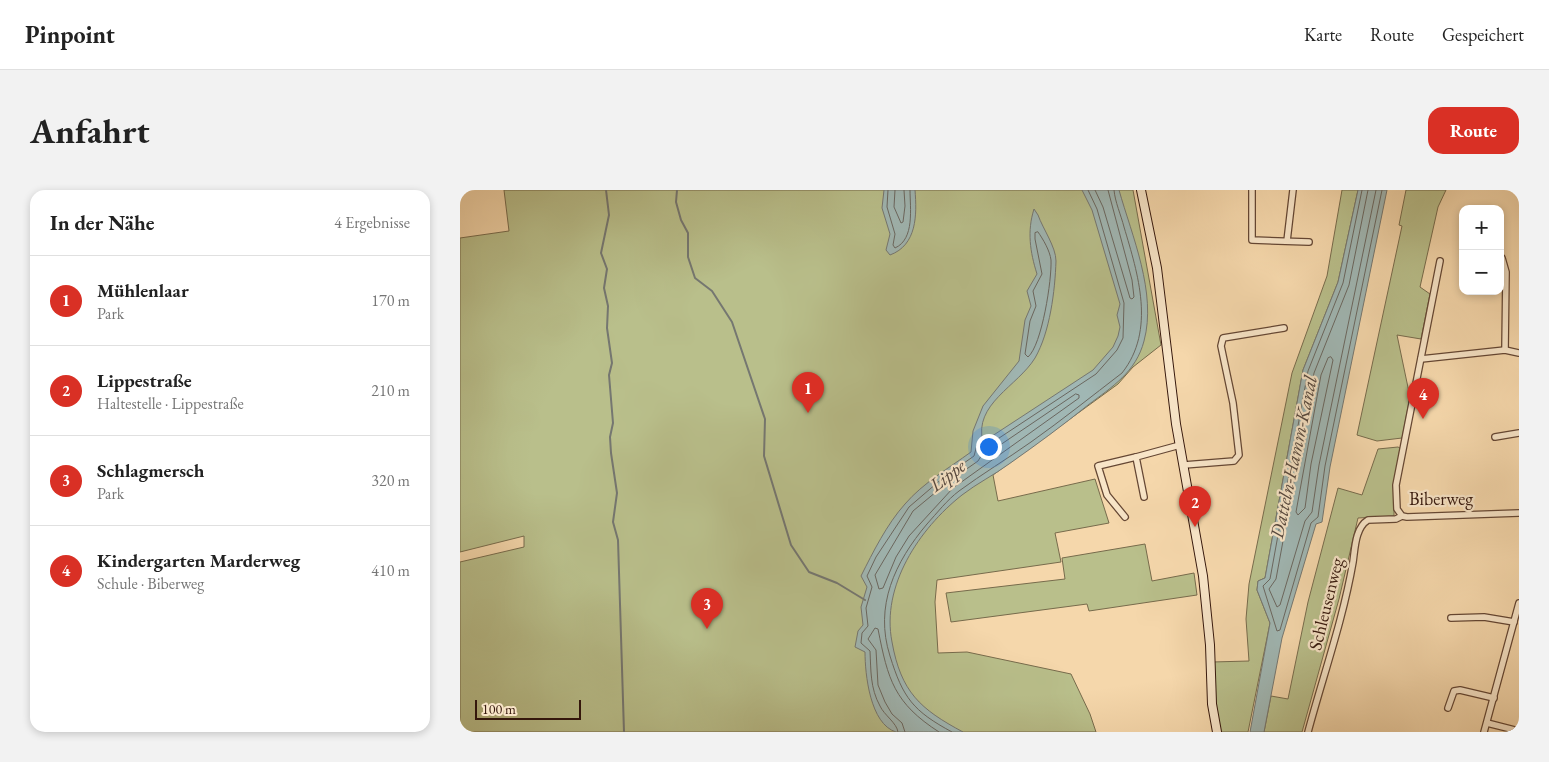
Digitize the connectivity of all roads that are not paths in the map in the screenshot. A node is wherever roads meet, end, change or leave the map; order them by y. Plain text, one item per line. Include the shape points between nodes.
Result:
1 (1142, 190) edge
2 (1252, 190) edge
3 (1293, 190) edge
4 (1287, 241) junction
5 (1308, 242) dead end
6 (1440, 261) dead end
7 (1504, 265) edge
8 (1284, 328) dead end
9 (1506, 350) junction
10 (1519, 353) edge
11 (1421, 359) junction
12 (1519, 432) edge
13 (1495, 437) dead end
14 (1180, 445) junction
15 (1136, 457) junction
16 (1184, 466) junction
17 (1144, 497) dead end
18 (1519, 513) edge
19 (1402, 516) junction
20 (1125, 517) dead end
21 (1519, 603) edge
22 (1452, 618) dead end
23 (1514, 622) junction
24 (1494, 698) junction
25 (1448, 708) dead end
26 (1487, 723) junction
27 (1519, 731) edge
28 (1217, 732) edge
29 (1308, 732) edge
30 (1484, 732) edge

1 - 14 main road via 1157,268
2 - 4 street via 1252,240
3 - 4 street
4 - 5 street
6 - 11 street, Biberweg
7 - 9 street
8 - 16 street via 1223,338 1221,346 1233,403 1239,455 1234,461
9 - 10 street
9 - 11 street
11 - 19 street, Biberweg via 1396,485 1397,509
12 - 13 street
14 - 15 street
14 - 16 main road
15 - 17 street
15 - 20 street via 1098,466 1108,495
16 - 28 main road via 1206,595 1212,704
18 - 19 street, Biberweg
19 - 29 street, Schleusenweg via 1368,520 1358,532 1344,605
21 - 23 street
22 - 23 street via 1484,617
23 - 24 street
24 - 25 street via 1454,691
24 - 26 street
26 - 27 street
26 - 30 street

